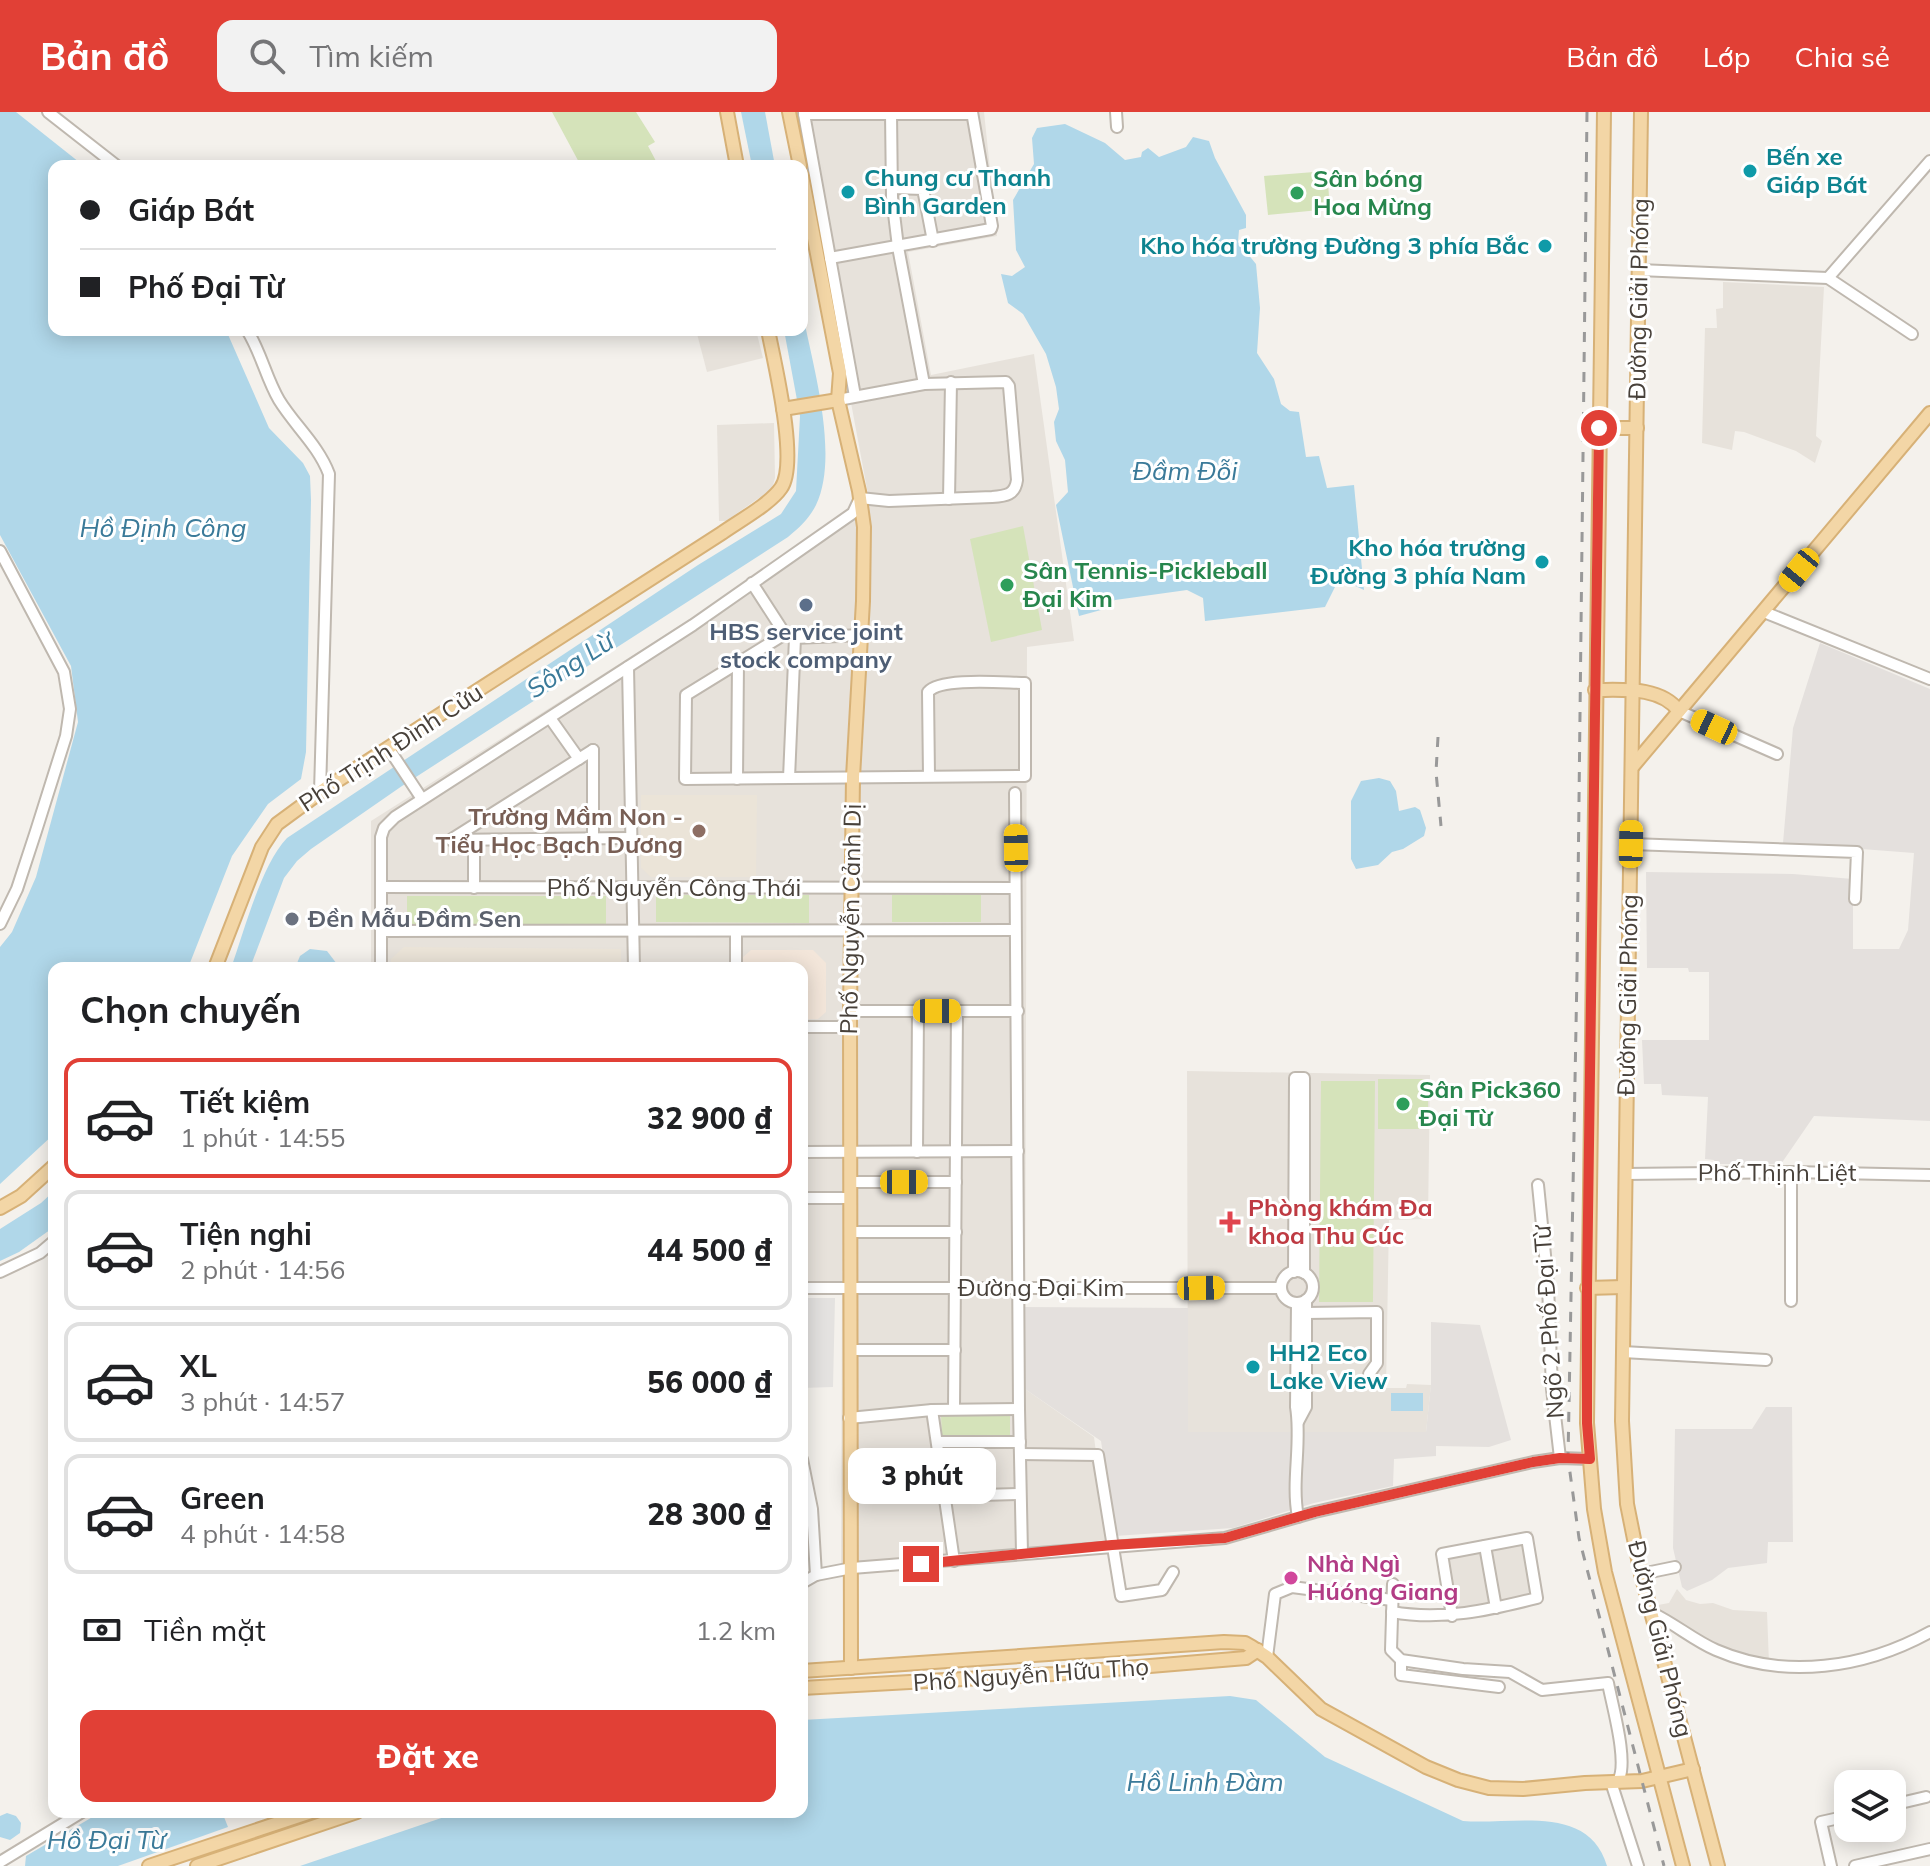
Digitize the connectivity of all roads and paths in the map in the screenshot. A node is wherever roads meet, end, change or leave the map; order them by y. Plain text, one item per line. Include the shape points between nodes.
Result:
1 (48, 112) edge
2 (727, 112) edge
3 (789, 112) edge
4 (1116, 112) edge
5 (1604, 112) edge
6 (1641, 112) edge
7 (804, 113) edge
8 (891, 113) edge
9 (972, 113) edge
10 (1117, 127) dead end
11 (109, 160) edge
12 (736, 160) edge
13 (799, 160) edge
14 (1930, 161) edge
15 (892, 188) junction
16 (808, 207) edge
17 (933, 241) junction
18 (898, 247) junction
19 (830, 258) junction
20 (1639, 270) junction
21 (1828, 278) junction
22 (1912, 334) dead end
23 (250, 336) edge
24 (770, 336) edge
25 (951, 382) junction
26 (924, 384) junction
27 (855, 396) junction
28 (832, 400) junction
29 (789, 408) junction
30 (1930, 413) edge
31 (1599, 428) junction
32 (1637, 428) junction
33 (860, 498) junction
34 (949, 499) junction
35 (0, 551) edge
36 (752, 583) junction
37 (1764, 612) junction
38 (861, 635) junction
39 (790, 636) junction
40 (738, 663) junction
41 (628, 667) junction
42 (1930, 679) edge
43 (1595, 690) junction
44 (1634, 690) junction
45 (1679, 711) junction
46 (550, 718) junction
47 (392, 753) junction
48 (1777, 754) dead end
49 (579, 759) junction
50 (1633, 766) junction
51 (929, 776) junction
52 (853, 777) junction
53 (789, 778) junction
54 (737, 779) junction
55 (320, 792) junction
56 (1015, 793) dead end
57 (422, 799) junction
58 (593, 838) junction
59 (631, 838) junction
60 (474, 840) junction
61 (1631, 844) junction
62 (381, 887) junction
63 (474, 888) junction
64 (632, 888) junction
65 (1015, 888) junction
66 (851, 889) junction
67 (1855, 899) dead end
68 (0, 924) edge
69 (1015, 930) junction
70 (381, 931) junction
71 (633, 931) junction
72 (736, 931) junction
73 (851, 931) junction
74 (217, 962) edge
75 (381, 962) edge
76 (634, 962) edge
77 (736, 962) edge
78 (850, 1011) junction
79 (918, 1011) junction
80 (957, 1011) junction
81 (1018, 1011) junction
82 (808, 1027) edge
83 (850, 1027) junction
84 (1300, 1078) dead end
85 (1018, 1151) junction
86 (808, 1152) edge
87 (851, 1152) junction
88 (917, 1152) junction
89 (956, 1152) junction
90 (48, 1172) edge
91 (1791, 1172) junction
92 (1625, 1174) junction
93 (1930, 1175) edge
94 (851, 1182) junction
95 (956, 1182) junction
96 (1538, 1185) dead end
97 (808, 1198) edge
98 (851, 1198) junction
99 (0, 1208) edge
100 (850, 1232) junction
101 (956, 1232) junction
102 (48, 1246) edge
103 (0, 1272) edge
104 (1299, 1272) junction
105 (1623, 1287) junction
106 (808, 1288) edge
107 (850, 1288) junction
108 (955, 1288) junction
109 (1018, 1288) junction
110 (1281, 1288) junction
111 (1587, 1288) junction
112 (1302, 1301) junction
113 (1791, 1301) dead end
114 (1306, 1313) junction
115 (850, 1350) junction
116 (955, 1350) junction
117 (1623, 1352) junction
118 (1766, 1360) dead end
119 (1369, 1374) dead end
120 (954, 1409) junction
121 (1019, 1409) junction
122 (932, 1410) junction
123 (849, 1418) junction
124 (1298, 1424) junction
125 (937, 1442) junction
126 (1020, 1448) junction
127 (1560, 1458) junction
128 (1590, 1459) junction
129 (808, 1489) edge
130 (1020, 1494) junction
131 (944, 1496) junction
132 (1298, 1517) junction
133 (1112, 1545) junction
134 (1485, 1546) junction
135 (1022, 1553) junction
136 (954, 1561) junction
137 (1675, 1567) dead end
138 (852, 1568) junction
139 (1173, 1572) dead end
140 (1641, 1574) junction
141 (816, 1575) junction
142 (808, 1580) edge
143 (1393, 1584) dead end
144 (1392, 1600) junction
145 (1496, 1608) junction
146 (1392, 1612) junction
147 (1652, 1613) junction
148 (1452, 1616) junction
149 (1930, 1632) edge
150 (1262, 1654) junction
151 (1401, 1660) junction
152 (851, 1668) junction
153 (808, 1671) edge
154 (851, 1686) junction
155 (1499, 1687) dead end
156 (808, 1688) edge
157 (1693, 1769) junction
158 (1659, 1777) junction
159 (1614, 1782) junction
160 (1926, 1797) dead end
161 (1906, 1802) edge
162 (72, 1818) edge
163 (293, 1818) edge
164 (339, 1818) edge
165 (1834, 1819) edge
166 (270, 1826) junction
167 (275, 1840) junction
168 (1930, 1849) edge
169 (0, 1862) edge
170 (149, 1866) edge
171 (197, 1866) edge
172 (1638, 1866) edge
173 (1683, 1866) edge
174 (1718, 1866) edge
175 (1831, 1866) edge
176 (1855, 1866) edge

1 - 11 street
2 - 12 main road
3 - 13 main road
4 - 10 street
5 - 31 main road, Đường Giải Phóng
6 - 20 main road, Đường Giải Phóng
7 - 8 street
7 - 19 street
8 - 9 street
8 - 15 street
9 - 17 street via 992,226 988,232
14 - 21 street
15 - 17 street via 923,189
15 - 18 street
16 - 28 main road, Phố Nguyễn Cảnh Dị via 840,373
17 - 18 street
18 - 19 street
18 - 26 street
19 - 27 street
20 - 21 street
20 - 32 main road, Đường Giải Phóng
21 - 22 street
23 - 55 street via 277,396 321,453 329,474
24 - 29 main road, Phố Trịnh Đình Cửu
25 - 26 street
25 - 34 street
25 - 34 street via 1000,380 1009,386 1017,480 1009,495
26 - 27 street
27 - 28 street
28 - 29 main road
28 - 33 main road, Phố Nguyễn Cảnh Dị
29 - 47 main road, Phố Trịnh Đình Cửu via 786,477 780,490
30 - 37 main road
31 - 32 main road
31 - 43 main road, Đường Giải Phóng
32 - 44 main road, Đường Giải Phóng
33 - 34 street
33 - 36 street via 853,513
33 - 38 main road, Phố Nguyễn Cảnh Dị
35 - 68 street via 64,672 70,709 36,831
36 - 39 street
36 - 41 street
37 - 42 street
37 - 45 main road
38 - 39 street
38 - 52 main road, Phố Nguyễn Cảnh Dị
39 - 40 street
39 - 53 street
40 - 54 street
40 - 54 street via 686,695 685,779
41 - 46 street
41 - 59 street
43 - 44 main road
43 - 111 main road, Đường Giải Phóng
44 - 45 main road
44 - 50 main road, Đường Giải Phóng
45 - 48 street
45 - 50 main road
46 - 49 street
46 - 57 street
47 - 55 main road, Phố Trịnh Đình Cửu
47 - 57 street
49 - 58 street via 593,750
49 - 60 street via 451,840
50 - 61 main road, Đường Giải Phóng
51 - 51 street via 1025,776 1025,683 930,688
51 - 52 street
52 - 53 street
52 - 66 main road, Phố Nguyễn Cảnh Dị
53 - 54 street
55 - 74 main road, Phố Trịnh Đình Cửu via 277,824 262,847
56 - 65 street
57 - 62 street via 384,828
58 - 59 street
58 - 60 street
59 - 64 street
60 - 63 street
61 - 67 street via 1857,852
61 - 92 main road, Đường Giải Phóng
62 - 63 street, Phố Nguyễn Công Thái
62 - 70 street
63 - 64 street, Phố Nguyễn Công Thái
64 - 66 street, Phố Nguyễn Công Thái
64 - 71 street
65 - 66 street, Phố Nguyễn Công Thái
65 - 69 street
66 - 73 main road, Phố Nguyễn Cảnh Dị
69 - 73 street, Phố Nguyễn Công Thái
69 - 81 street
70 - 71 street, Phố Nguyễn Công Thái
70 - 75 street
71 - 72 street, Phố Nguyễn Công Thái
71 - 76 street
72 - 73 street, Phố Nguyễn Công Thái
72 - 77 street
73 - 78 main road, Phố Nguyễn Cảnh Dị
78 - 79 street
78 - 83 main road, Phố Nguyễn Cảnh Dị
79 - 80 street
79 - 88 street
80 - 81 street
80 - 89 street
81 - 85 street
82 - 83 street
83 - 87 main road, Phố Nguyễn Cảnh Dị
84 - 104 street
85 - 89 street
85 - 109 street
86 - 87 street
87 - 88 street
87 - 94 main road, Phố Nguyễn Cảnh Dị
88 - 89 street
89 - 95 street
90 - 99 main road
91 - 92 street, Phố Thịnh Liệt
91 - 93 street, Phố Thịnh Liệt
91 - 113 street
92 - 105 main road, Đường Giải Phóng
94 - 95 street
94 - 98 main road, Phố Nguyễn Cảnh Dị
95 - 101 street
96 - 127 street, Ngõ 2 Phố Đại Từ
97 - 98 street
98 - 100 main road, Phố Nguyễn Cảnh Dị
100 - 101 street
100 - 107 main road, Phố Nguyễn Cảnh Dị
101 - 108 street
102 - 103 street
104 - 110 street via 1286,1275
104 - 112 street via 1313,1286
105 - 111 main road
105 - 117 main road, Đường Giải Phóng
106 - 107 street, Đường Đại Kim
107 - 108 street, Đường Đại Kim
107 - 115 main road, Phố Nguyễn Cảnh Dị
108 - 109 street, Đường Đại Kim
108 - 116 street
109 - 110 street, Đường Đại Kim
109 - 121 street
110 - 112 street via 1288,1300
111 - 128 main road, Đường Giải Phóng
112 - 114 street
112 - 124 street
114 - 119 street via 1377,1312 1377,1363
114 - 124 street via 1306,1407
115 - 116 street
115 - 123 main road, Phố Nguyễn Cảnh Dị
116 - 120 street
117 - 118 street
117 - 140 main road, Đường Giải Phóng via 1627,1504
120 - 121 street
120 - 122 street
121 - 126 street
122 - 123 street
122 - 125 street
123 - 138 main road, Phố Nguyễn Cảnh Dị
124 - 132 street
125 - 126 street
125 - 131 street
126 - 130 street
126 - 133 street via 1098,1455
127 - 128 street
127 - 132 street
128 - 158 main road, Đường Giải Phóng via 1605,1572
129 - 141 street
130 - 131 street
130 - 135 street
131 - 136 street
132 - 133 street via 1225,1538
133 - 135 street
133 - 139 street via 1121,1596 1162,1590
134 - 145 street
134 - 145 street via 1527,1538 1537,1598
134 - 148 street via 1442,1554
135 - 136 street
136 - 138 street
137 - 140 street
138 - 141 street
138 - 152 main road, Phố Nguyễn Cảnh Dị
140 - 147 main road, Đường Giải Phóng
141 - 142 street
143 - 144 street
144 - 146 street
144 - 150 street via 1282,1589 1275,1594
145 - 148 street
146 - 148 street
146 - 151 street via 1391,1650
147 - 149 street via 1715,1649 1770,1666 1845,1663 1898,1648
147 - 157 main road, Đường Giải Phóng
150 - 152 main road, Phố Nguyễn Hữu Thọ via 1245,1643 1224,1642
150 - 154 main road, Phố Nguyễn Hữu Thọ via 1116,1670
150 - 159 main road via 1321,1709 1458,1780 1523,1789
151 - 155 street via 1401,1675
151 - 159 street via 1510,1672 1542,1690 1608,1683 1621,1777
152 - 153 main road, Phố Nguyễn Hữu Thọ
152 - 154 street
154 - 156 main road, Phố Nguyễn Hữu Thọ
157 - 158 main road
157 - 174 main road, Đường Giải Phóng
158 - 159 main road
158 - 173 main road, Đường Giải Phóng
159 - 172 street
160 - 161 street
162 - 169 street
163 - 166 main road
164 - 167 main road
165 - 175 street via 1821,1822
166 - 167 street
166 - 170 main road
167 - 171 main road
168 - 176 street

